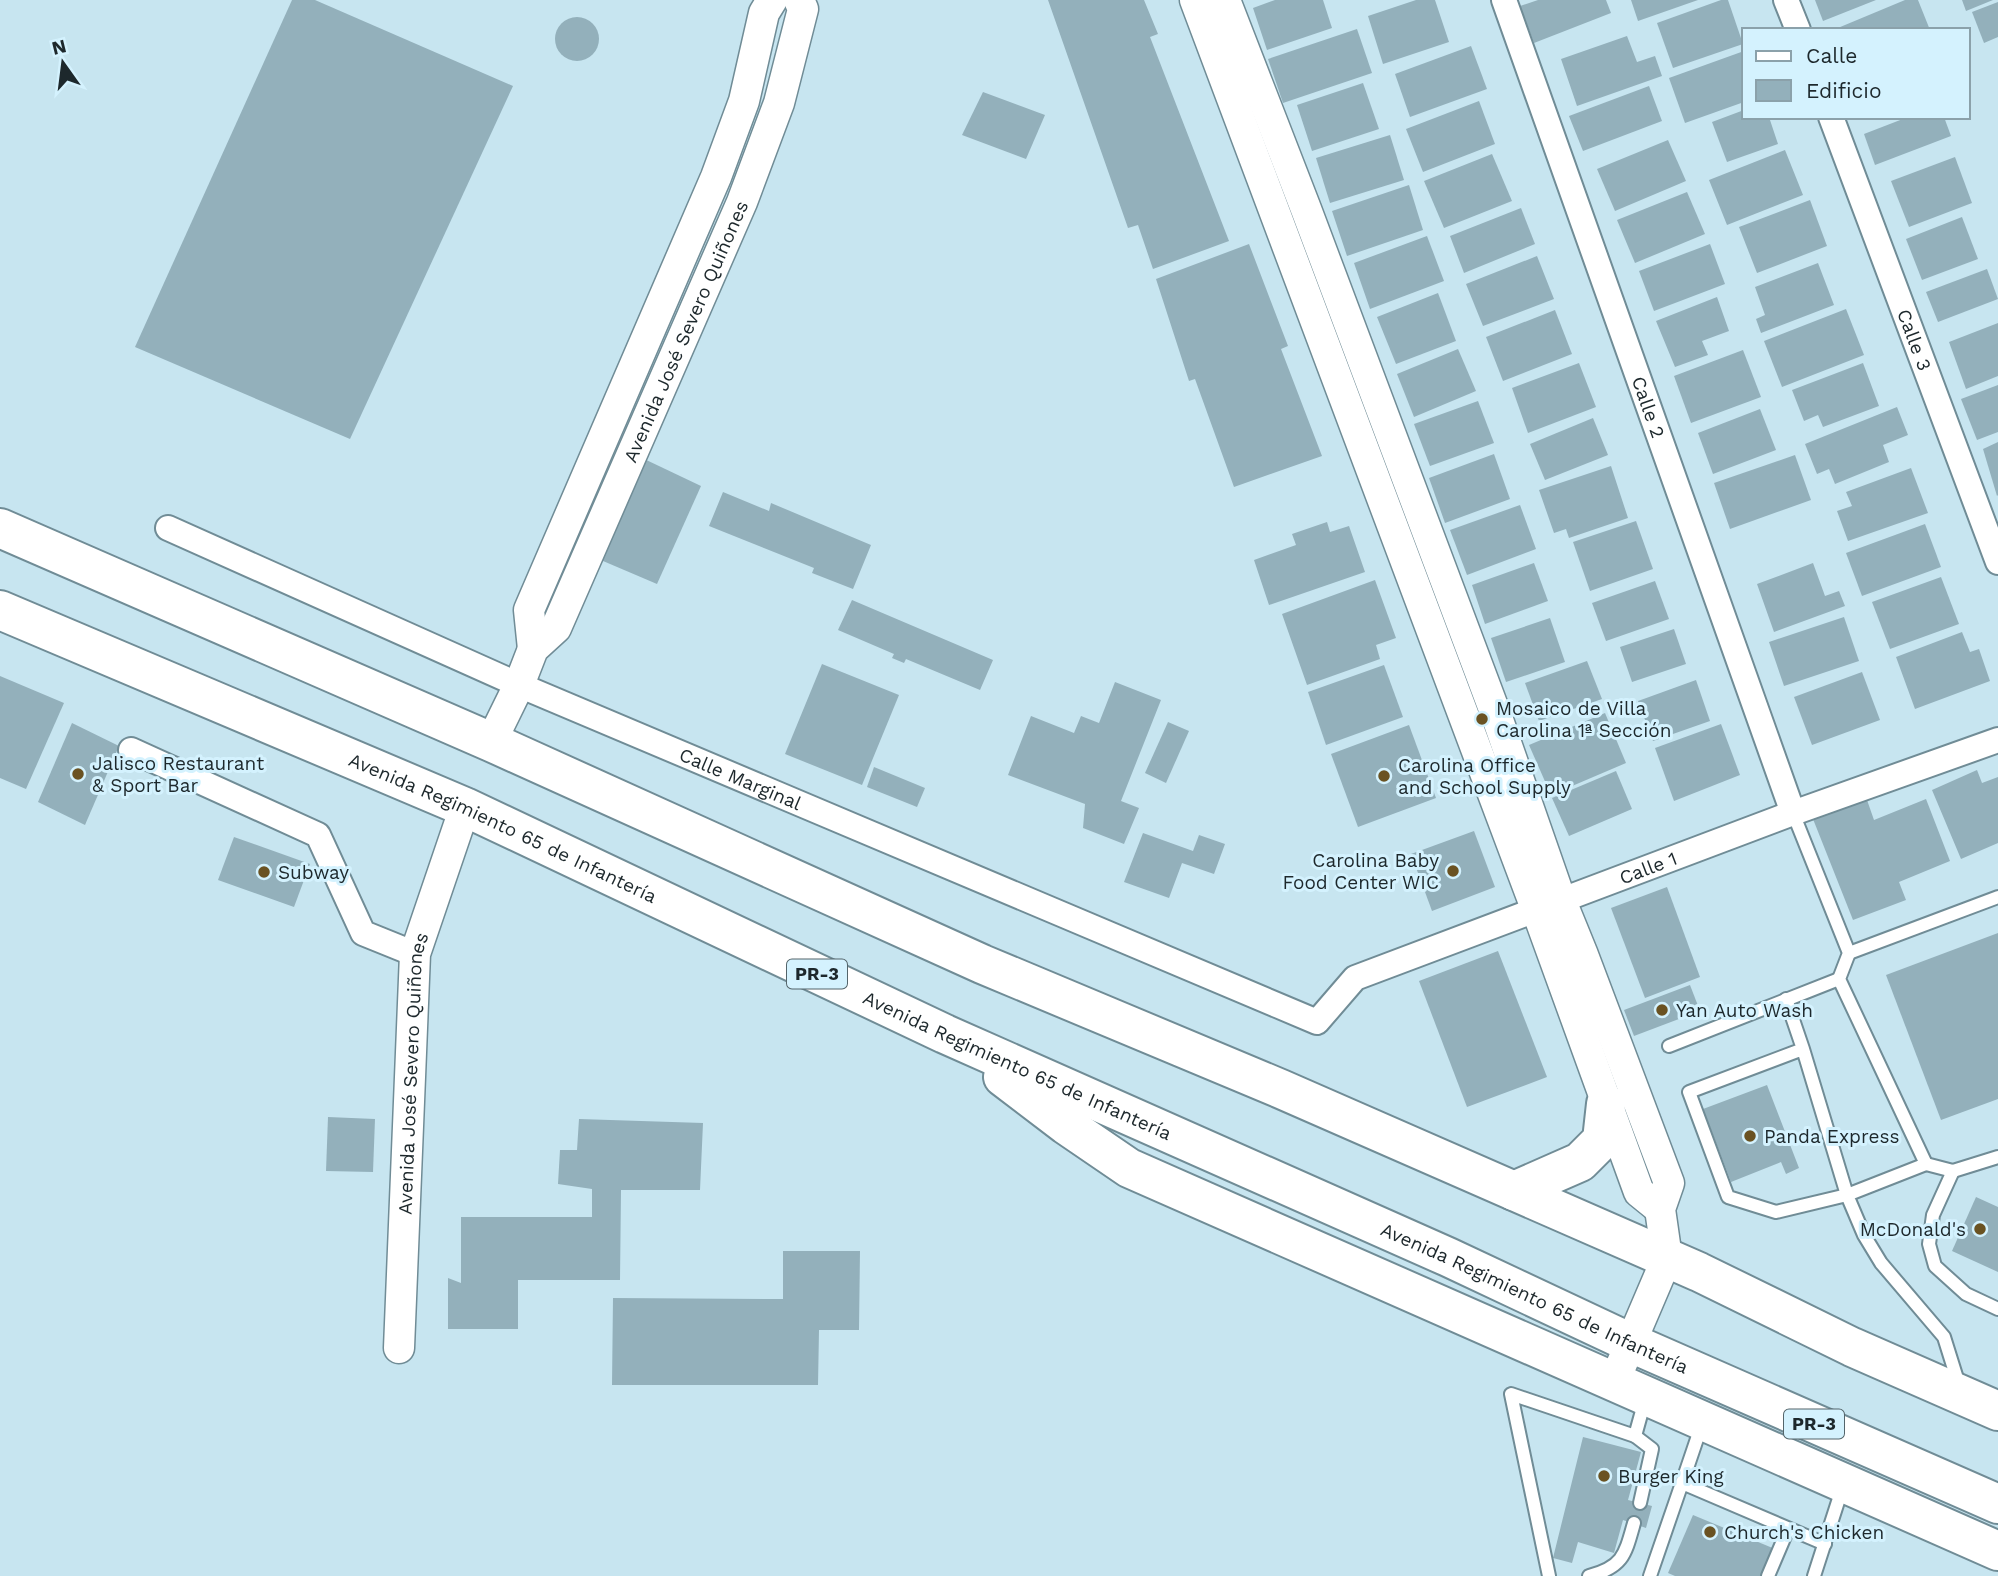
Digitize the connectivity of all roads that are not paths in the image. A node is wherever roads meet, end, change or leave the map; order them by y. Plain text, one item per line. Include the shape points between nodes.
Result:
1 (772, 0) edge
2 (799, 0) edge
3 (1195, 0) edge
4 (1224, 0) edge
5 (1504, 0) edge
6 (1786, 0) edge
7 (1797, 28) edge
8 (1831, 119) edge
9 (690, 238) junction
10 (721, 251) junction
11 (607, 429) junction
12 (638, 441) junction
13 (0, 528) edge
14 (168, 528) dead end
15 (563, 532) junction
16 (593, 544) junction
17 (1998, 562) edge
18 (0, 610) edge
19 (533, 649) junction
20 (519, 685) junction
21 (1998, 740) edge
22 (491, 741) junction
23 (131, 750) dead end
24 (465, 807) junction
25 (1793, 813) junction
26 (1998, 897) edge
27 (1549, 906) junction
28 (1849, 953) junction
29 (415, 954) junction
30 (1839, 979) junction
31 (1786, 999) junction
32 (1317, 1023) joint
33 (945, 1034) junction
34 (1669, 1046) dead end
35 (1804, 1049) junction
36 (1606, 1104) junction
37 (1998, 1158) edge
38 (1926, 1164) junction
39 (1953, 1171) junction
40 (1514, 1191) junction
41 (1847, 1195) junction
42 (1660, 1209) junction
43 (1667, 1258) junction
44 (1998, 1309) edge
45 (1631, 1343) junction
46 (399, 1348) dead end
47 (1630, 1389) junction
48 (1963, 1396) junction
49 (1998, 1411) edge
50 (1703, 1422) junction
51 (1634, 1436) junction
52 (1682, 1483) junction
53 (1844, 1484) junction
54 (1640, 1503) dead end
55 (1998, 1504) edge
56 (1634, 1524) dead end
57 (1788, 1529) junction
58 (1825, 1544) junction
59 (1998, 1551) edge
60 (1549, 1576) edge
61 (1589, 1576) edge
62 (1650, 1576) edge
63 (1768, 1576) edge
64 (1814, 1576) edge

1 - 9 street, Avenida José Severo Quiñones via 764,13 744,101
2 - 10 street, Avenida José Severo Quiñones via 803,9 779,103
3 - 27 street
4 - 27 street via 1497,720
5 - 25 street, Calle 2
6 - 7 street
8 - 17 street, Calle 3
9 - 10 street
9 - 11 street, Avenida José Severo Quiñones
10 - 12 street, Avenida José Severo Quiñones
11 - 12 street
11 - 15 street, Avenida José Severo Quiñones
12 - 16 street, Avenida José Severo Quiñones
13 - 22 main road
14 - 20 street, Calle Marginal
15 - 16 street
15 - 19 street, Avenida José Severo Quiñones via 529,610
16 - 19 street, Avenida José Severo Quiñones via 556,628
18 - 24 main road, Avenida Regimiento 65 de Infantería / PR-3
19 - 20 street, Avenida José Severo Quiñones
20 - 22 street, Avenida José Severo Quiñones
20 - 32 street, Calle Marginal
21 - 25 street, Calle 1
22 - 40 main road via 982,964
23 - 29 street via 318,835 363,933
24 - 29 street, Avenida José Severo Quiñones
24 - 33 main road, Avenida Regimiento 65 de Infantería / PR-3
25 - 27 street, Calle 1
25 - 28 lane
26 - 28 lane
27 - 32 street, Calle 1 via 1354,978
27 - 36 street
27 - 42 street via 1588,967 1669,1183
28 - 30 lane
29 - 46 street, Avenida José Severo Quiñones
30 - 31 lane
30 - 38 lane
31 - 34 lane
31 - 35 lane
33 - 45 main road, Avenida Regimiento 65 de Infantería / PR-3
33 - 47 main road via 1129,1168
35 - 41 lane
35 - 41 lane via 1689,1092 1728,1197 1776,1212
36 - 40 main road via 1602,1140 1580,1162
36 - 42 street via 1639,1192
37 - 39 lane
38 - 39 lane
38 - 41 lane
39 - 44 lane via 1933,1215 1928,1244 1936,1266 1966,1294
40 - 43 main road
41 - 48 lane via 1881,1263 1944,1337
42 - 43 street
43 - 45 street
43 - 48 main road
45 - 47 street
45 - 55 main road, Avenida Regimiento 65 de Infantería / PR-3
47 - 50 main road
47 - 51 lane
48 - 49 main road
50 - 52 lane
50 - 53 main road
51 - 54 lane via 1652,1449
51 - 60 lane via 1511,1394
52 - 57 lane
52 - 62 lane
53 - 58 lane
53 - 59 main road
56 - 61 lane via 1626,1553 1604,1572
57 - 58 lane
57 - 63 lane
58 - 64 lane

